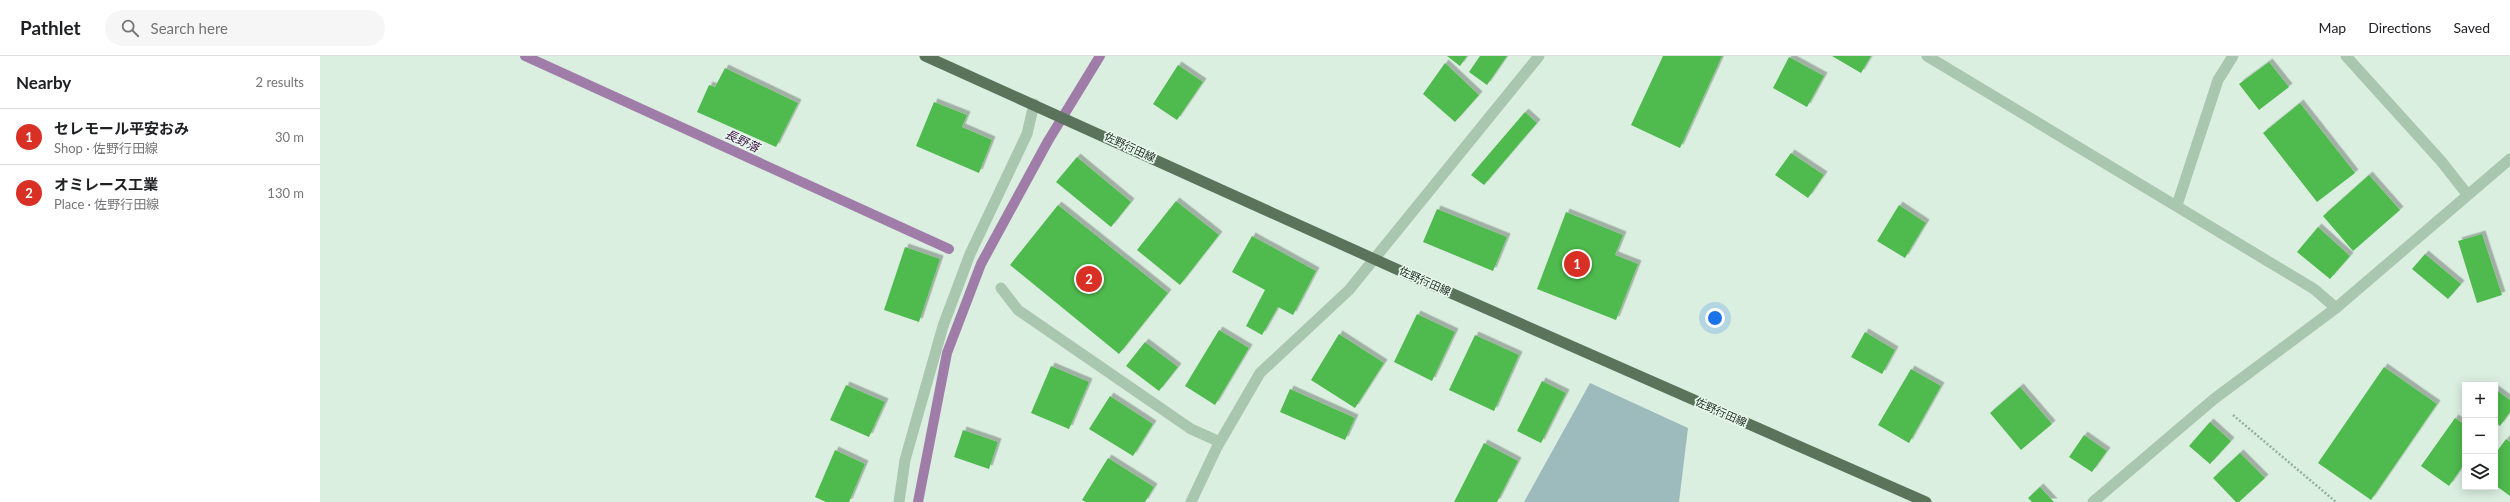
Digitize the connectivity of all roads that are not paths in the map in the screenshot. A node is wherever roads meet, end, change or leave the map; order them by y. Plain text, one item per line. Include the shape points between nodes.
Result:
1 (925, 56) edge
2 (1539, 56) edge
3 (1927, 56) edge
4 (2233, 56) edge
5 (2346, 56) edge
6 (1034, 104) junction
7 (2510, 159) edge
8 (2468, 194) junction
9 (2177, 205) junction
10 (1376, 260) junction
11 (1001, 288) dead end
12 (2336, 308) junction
13 (1220, 442) junction
14 (899, 502) edge
15 (1191, 502) edge
16 (1926, 502) edge
17 (2093, 502) edge

1 - 6 main road, 佐野行田線
2 - 10 street via 1388,241
3 - 9 street
4 - 9 street via 2218,80
5 - 8 street
6 - 10 main road, 佐野行田線
6 - 14 street via 1027,134 970,254 943,326 905,460
7 - 8 street
8 - 12 street
9 - 12 street via 2314,289
10 - 13 street via 1349,290 1260,373
10 - 16 main road, 佐野行田線
11 - 13 street via 1018,310 1191,429
12 - 17 street via 2214,399
13 - 15 street

